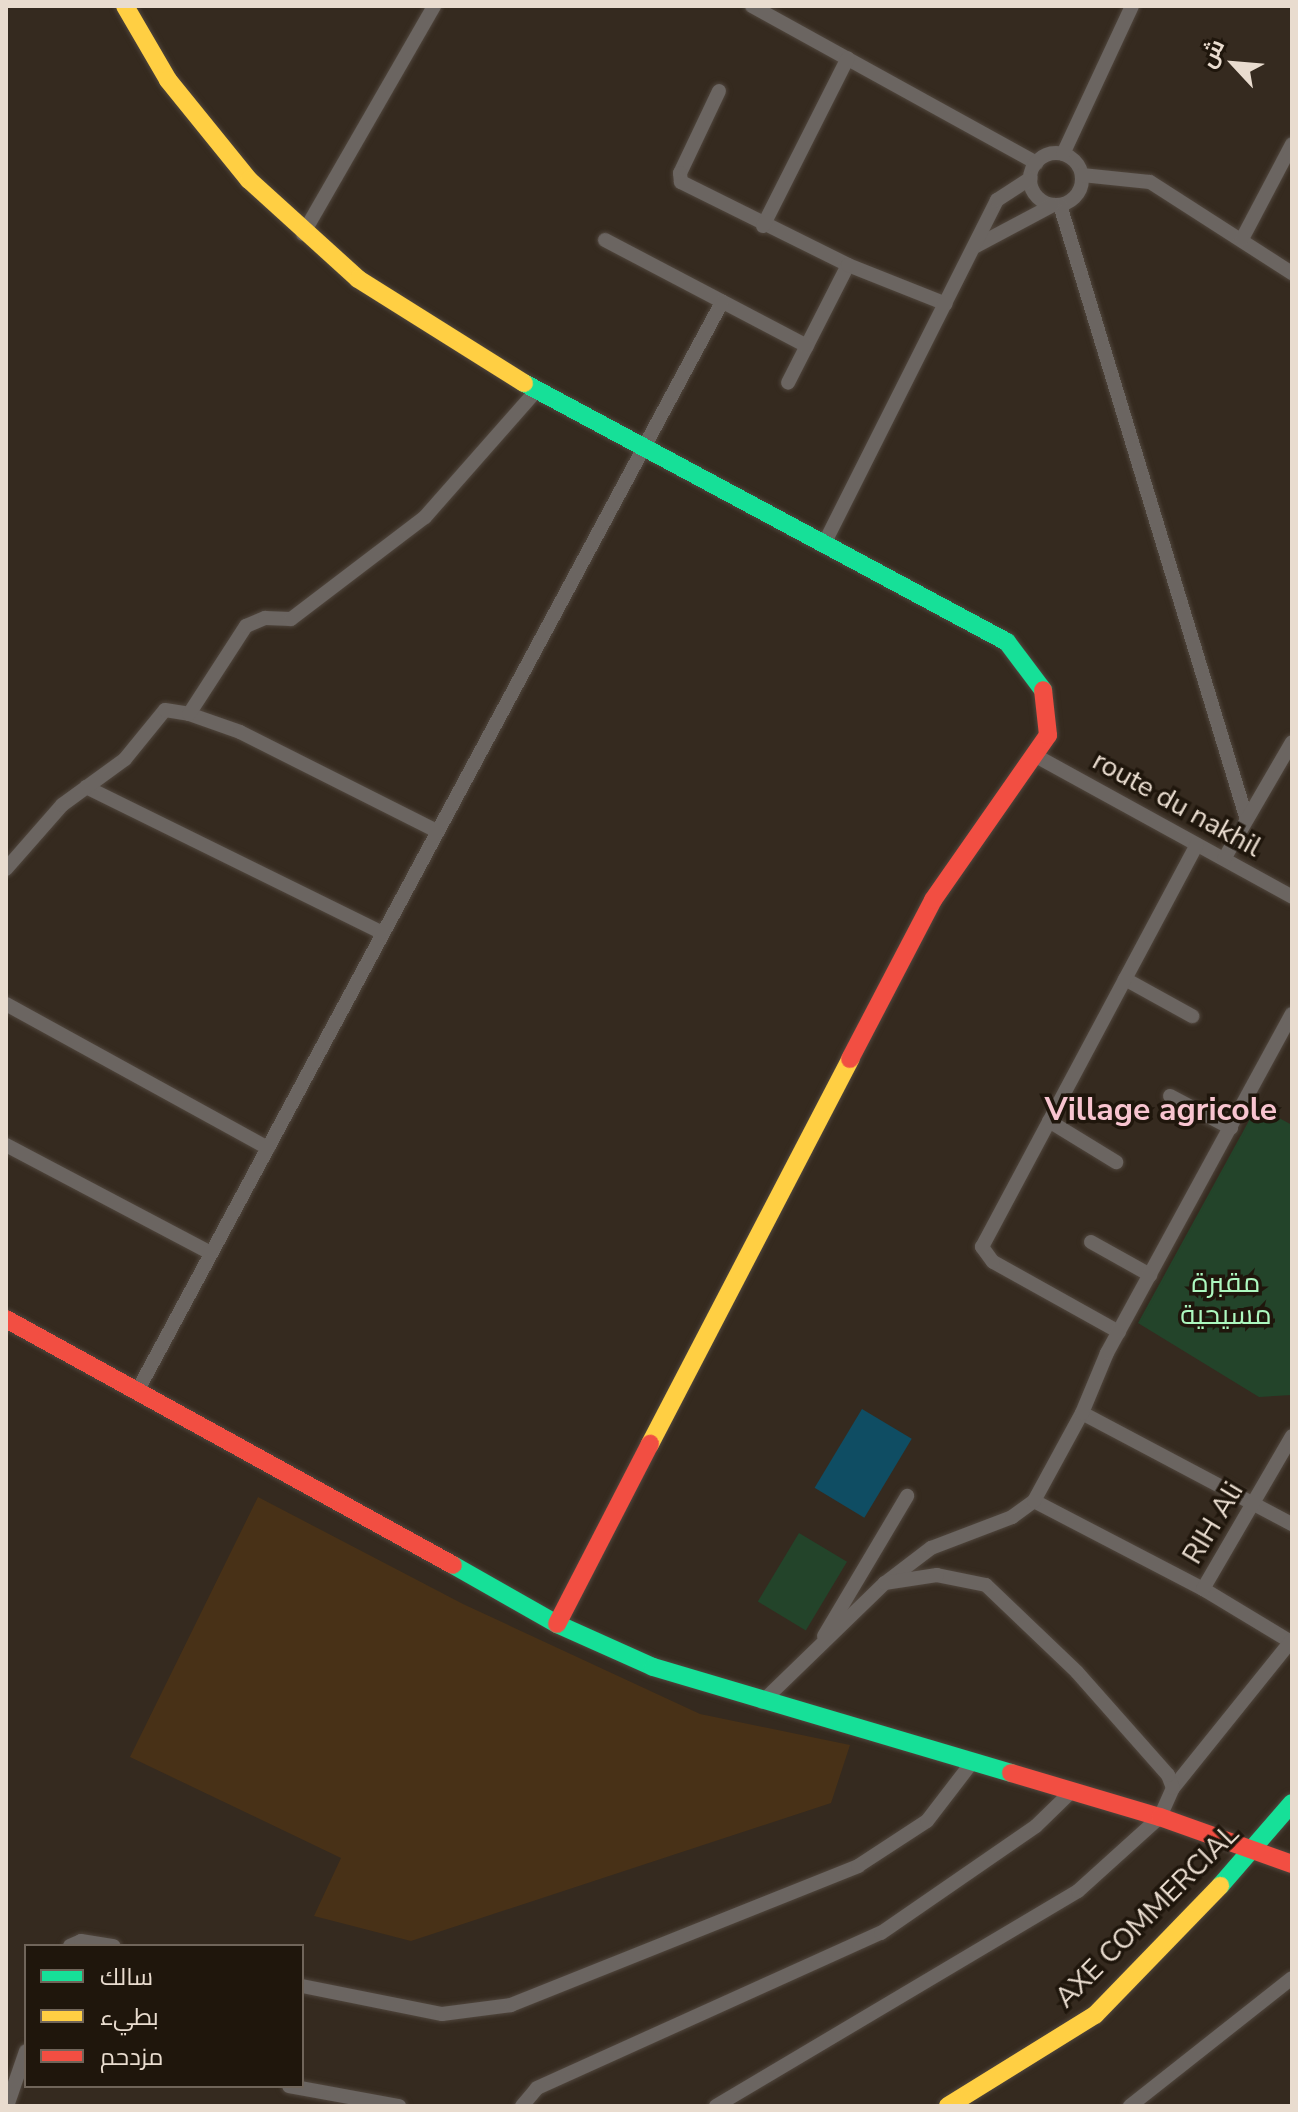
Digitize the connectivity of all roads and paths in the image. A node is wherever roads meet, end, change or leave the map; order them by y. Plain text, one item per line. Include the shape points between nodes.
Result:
1 (125, 6) edge
2 (434, 6) edge
3 (752, 6) edge
4 (1132, 6) edge
5 (848, 58) junction
6 (719, 91) dead end
7 (1292, 144) edge
8 (1063, 154) junction
9 (1036, 163) junction
10 (1082, 175) junction
11 (1031, 178) junction
12 (1056, 205) junction
13 (763, 226) junction
14 (303, 234) junction
15 (1242, 239) junction
16 (605, 240) dead end
17 (975, 247) junction
18 (848, 265) junction
19 (1292, 273) edge
20 (722, 302) junction
21 (946, 304) junction
22 (807, 346) junction
23 (788, 383) dead end
24 (536, 391) junction
25 (647, 448) junction
26 (825, 542) junction
27 (189, 714) junction
28 (1292, 742) edge
29 (1036, 756) junction
30 (86, 787) junction
31 (1246, 817) junction
32 (435, 830) junction
33 (1197, 845) junction
34 (1224, 859) junction
35 (6, 869) edge
36 (1292, 897) edge
37 (381, 932) junction
38 (1125, 979) junction
39 (6, 1004) edge
40 (1292, 1014) edge
41 (1192, 1016) dead end
42 (1170, 1096) dead end
43 (1049, 1121) junction
44 (1231, 1128) junction
45 (6, 1145) edge
46 (268, 1148) junction
47 (1116, 1162) dead end
48 (1091, 1242) dead end
49 (211, 1253) junction
50 (1150, 1275) junction
51 (6, 1319) edge
52 (1119, 1332) junction
53 (139, 1388) junction
54 (1082, 1413) junction
55 (1292, 1436) edge
56 (907, 1496) dead end
57 (1034, 1501) junction
58 (1256, 1503) junction
59 (1292, 1524) edge
60 (885, 1583) junction
61 (1207, 1591) junction
62 (557, 1624) junction
63 (1291, 1641) edge
64 (820, 1643) junction
65 (762, 1702) junction
66 (973, 1761) junction
67 (1173, 1788) junction
68 (1073, 1790) junction
69 (1292, 1803) edge
70 (1160, 1817) junction
71 (1256, 1849) junction
72 (1292, 1864) edge
73 (74, 1944) edge
74 (101, 1944) edge
75 (1292, 1978) edge
76 (304, 1986) edge
77 (24, 2057) edge
78 (300, 2088) edge
79 (7, 2106) edge
80 (399, 2106) edge
81 (522, 2106) edge
82 (716, 2106) edge
83 (948, 2106) edge
84 (1130, 2106) edge

1 - 14 street via 168,80 249,180
2 - 14 street
3 - 5 street
4 - 8 street
5 - 9 street
5 - 13 street
6 - 13 street via 680,173 681,182
7 - 15 street
8 - 9 street via 1048,154
8 - 10 street via 1076,162
9 - 11 street
10 - 12 street via 1080,191
10 - 15 street via 1150,182
11 - 12 street via 1034,193
11 - 17 street via 997,200
12 - 17 street
12 - 31 street
13 - 18 street
14 - 24 street via 358,279
15 - 19 street
16 - 20 street
17 - 21 street
18 - 21 street
18 - 22 street
20 - 22 street
20 - 25 street
21 - 26 street
22 - 23 street
24 - 25 street
24 - 27 street via 425,517 291,619 265,618 246,626
25 - 26 street
25 - 32 street
26 - 29 street via 1021,654 1042,685 1048,710 1048,735
27 - 30 street via 165,710 125,759
27 - 32 street via 240,732
28 - 31 street
29 - 33 street, route du nakhil
29 - 62 street via 979,827 933,900
30 - 35 street
30 - 37 street
31 - 34 street
32 - 37 street
33 - 34 street, route du nakhil
33 - 38 street
34 - 36 street, route du nakhil
37 - 46 street
38 - 41 street
38 - 43 street
39 - 46 street
40 - 44 street
42 - 44 street
43 - 47 street
43 - 52 street via 982,1247 993,1262
44 - 50 street
45 - 49 street
46 - 49 street
48 - 50 street
49 - 53 street
50 - 52 street
51 - 53 street
52 - 54 street
53 - 62 street
54 - 57 street
54 - 58 street
55 - 58 street, RIH Ali
56 - 64 street
57 - 60 street via 1012,1517 931,1548
57 - 61 street
58 - 59 street
58 - 61 street, RIH Ali
60 - 64 street
60 - 67 street via 937,1575 986,1585 1077,1672 1168,1775
61 - 63 street, RIH Ali
62 - 65 street via 653,1667
63 - 67 street
64 - 65 street
65 - 66 street
66 - 68 street
66 - 76 street via 927,1821 858,1866 511,2005 442,2014
67 - 70 street
68 - 70 street
68 - 81 street via 1005,1849 881,1933 537,2088
69 - 71 street, AXE COMMERCIAL
70 - 71 street
70 - 82 street via 1078,1891
71 - 72 street
71 - 83 street, AXE COMMERCIAL via 1095,2015
73 - 74 street
75 - 84 street
77 - 79 street
78 - 80 street

